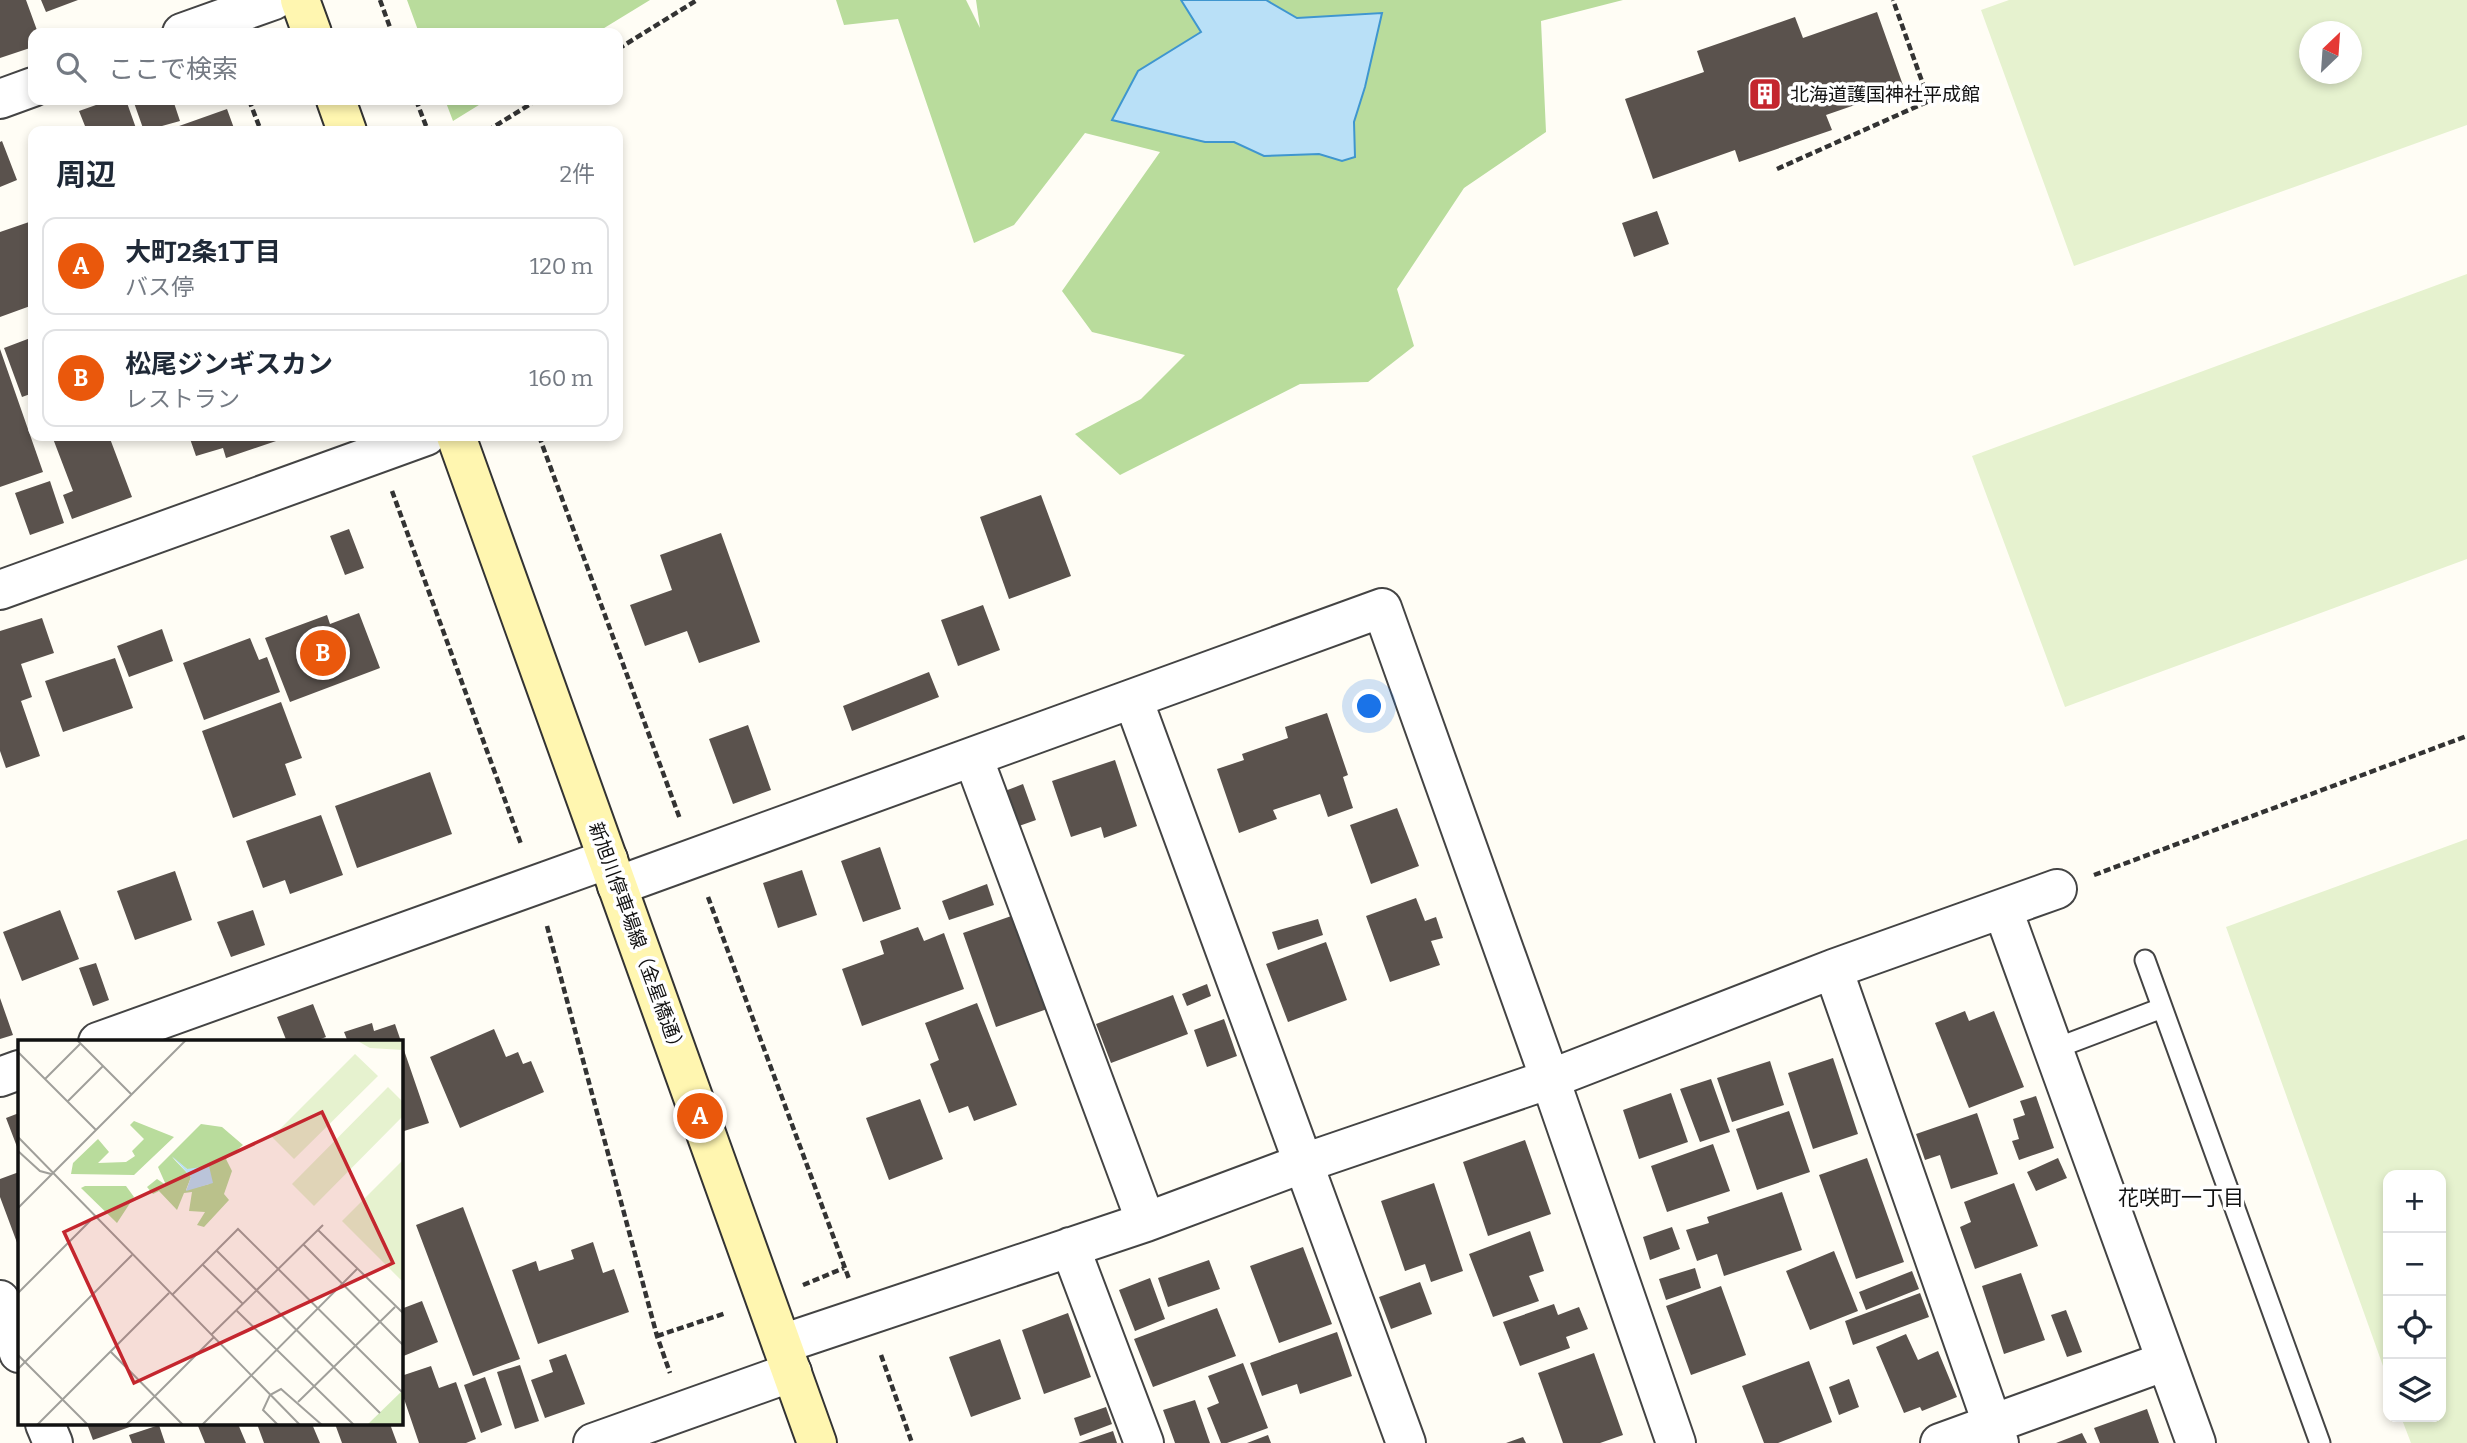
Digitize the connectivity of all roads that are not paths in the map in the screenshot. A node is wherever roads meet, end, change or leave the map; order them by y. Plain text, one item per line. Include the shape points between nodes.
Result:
1 (274, 0) edge
2 (300, 0) edge
3 (196, 28) edge
4 (310, 28) edge
5 (28, 89) edge
6 (0, 99) edge
7 (338, 105) edge
8 (345, 126) edge
9 (412, 441) edge
10 (458, 441) edge
11 (0, 590) edge
12 (1133, 699) junction
13 (973, 757) junction
14 (613, 872) junction
15 (2057, 889) road end
16 (2003, 909) junction
17 (2145, 960) dead end
18 (1833, 969) junction
19 (2162, 1008) junction
20 (104, 1040) edge
21 (2053, 1049) junction
22 (18, 1070) edge
23 (0, 1077) edge
24 (1550, 1079) junction
25 (1304, 1163) junction
26 (1146, 1222) junction
27 (1070, 1247) junction
28 (0, 1300) edge
29 (18, 1350) edge
30 (787, 1358) junction
31 (2166, 1361) junction
32 (47, 1426) edge
33 (1995, 1434) edge
34 (52, 1443) edge
35 (593, 1443) edge
36 (817, 1443) edge
37 (1144, 1443) edge
38 (1406, 1443) edge
39 (1676, 1443) edge
40 (1940, 1443) edge
41 (2196, 1443) edge
42 (2320, 1443) edge

1 - 3 street
2 - 4 main road
5 - 6 street
7 - 8 main road
9 - 11 street
10 - 14 main road, 新旭川停車場線（金星橋通）
12 - 13 street
12 - 24 street via 1381,608
12 - 25 street
13 - 14 street via 694,858
13 - 26 street
14 - 20 street via 536,885
14 - 30 main road, 新旭川停車場線（金星橋通）
15 - 16 street
16 - 18 street
16 - 21 street
17 - 19 lane
18 - 24 street
18 - 33 street
19 - 21 lane
19 - 42 lane
21 - 31 street
22 - 23 street
24 - 25 street
24 - 39 street
25 - 26 street
25 - 38 street
26 - 27 street
27 - 30 street via 867,1316
27 - 37 street
28 - 29 street
30 - 35 street via 683,1410
30 - 36 main road, 新旭川停車場線（金星橋通）
31 - 33 street
31 - 41 street
32 - 34 street
33 - 40 street

